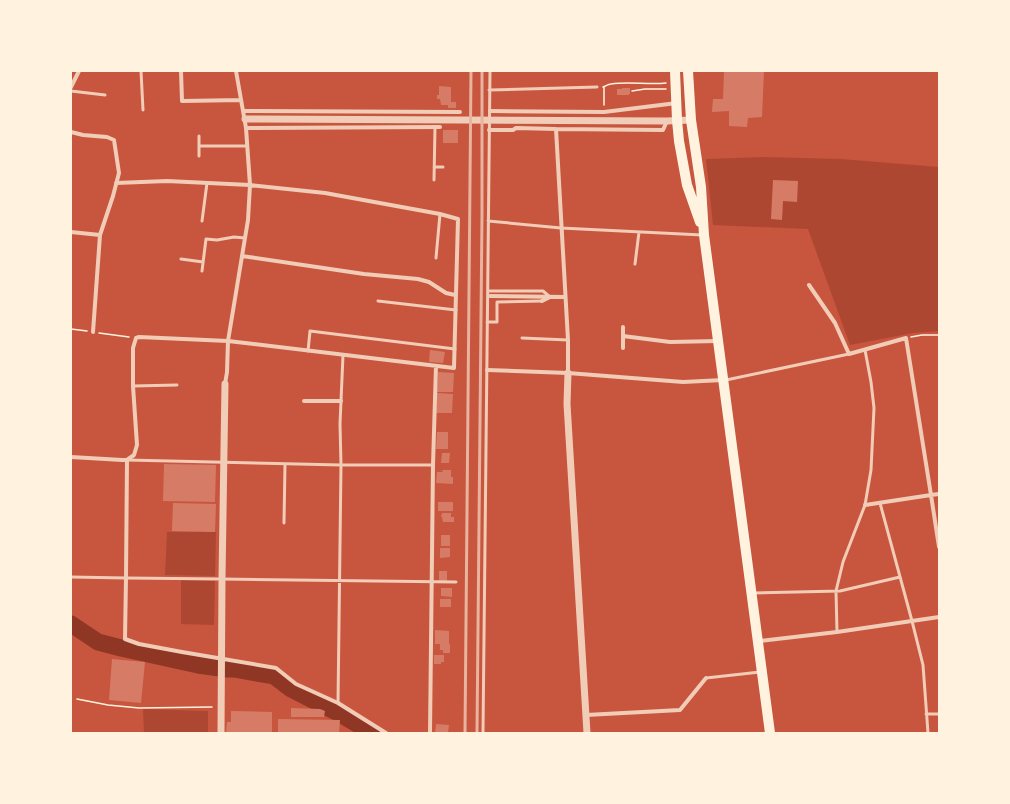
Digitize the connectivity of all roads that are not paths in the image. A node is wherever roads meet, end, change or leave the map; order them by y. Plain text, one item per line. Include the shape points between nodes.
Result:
1 (79, 71) edge
2 (141, 71) edge
3 (181, 71) edge
4 (236, 71) edge
5 (490, 71) edge
6 (675, 71) edge
7 (688, 71) edge
8 (71, 87) edge
9 (597, 87) dead end
10 (489, 90) junction
11 (71, 91) edge
12 (105, 95) dead end
13 (241, 100) junction
14 (677, 103) junction
15 (143, 110) dead end
16 (244, 111) junction
17 (490, 111) junction
18 (429, 112) junction
19 (460, 112) dead end
20 (245, 119) junction
21 (672, 120) junction
22 (691, 120) junction
23 (435, 126) junction
24 (440, 126) dead end
25 (424, 127) junction
26 (246, 128) junction
27 (556, 129) junction
28 (489, 130) junction
29 (71, 132) edge
30 (199, 136) dead end
31 (199, 146) junction
32 (247, 146) junction
33 (199, 156) dead end
34 (434, 167) junction
35 (443, 167) dead end
36 (434, 180) dead end
37 (116, 183) junction
38 (207, 183) junction
39 (250, 186) junction
40 (440, 214) junction
41 (202, 221) dead end
42 (488, 221) junction
43 (562, 228) junction
44 (71, 232) edge
45 (639, 232) junction
46 (100, 235) junction
47 (704, 235) junction
48 (245, 238) junction
49 (242, 256) junction
50 (436, 258) dead end
51 (181, 259) dead end
52 (203, 262) junction
53 (635, 264) dead end
54 (202, 271) dead end
55 (809, 285) dead end
56 (488, 291) junction
57 (455, 295) dead end
58 (490, 296) dead end
59 (550, 297) junction
60 (565, 297) junction
61 (378, 301) dead end
62 (542, 301) joint
63 (456, 310) junction
64 (487, 322) junction
65 (623, 327) dead end
66 (93, 332) road end
67 (623, 336) junction
68 (522, 338) dead end
69 (568, 340) junction
70 (228, 341) junction
71 (718, 341) junction
72 (623, 348) dead end
73 (455, 349) junction
74 (865, 350) junction
75 (308, 351) junction
76 (849, 354) junction
77 (343, 355) junction
78 (436, 366) junction
79 (487, 370) junction
80 (568, 373) junction
81 (724, 380) junction
82 (226, 384) joint
83 (177, 385) dead end
84 (133, 386) junction
85 (304, 401) dead end
86 (341, 401) junction
87 (71, 457) edge
88 (127, 460) junction
89 (224, 463) junction
90 (285, 464) junction
91 (341, 465) junction
92 (433, 465) junction
93 (939, 494) edge
94 (931, 495) junction
95 (880, 503) junction
96 (865, 505) junction
97 (284, 523) dead end
98 (939, 547) edge
99 (71, 577) edge
100 (900, 577) junction
101 (126, 578) junction
102 (222, 579) junction
103 (339, 580) junction
104 (432, 582) junction
105 (456, 582) dead end
106 (836, 591) junction
107 (752, 593) junction
108 (939, 616) edge
109 (912, 621) junction
110 (837, 632) junction
111 (758, 641) junction
112 (221, 661) junction
113 (762, 671) junction
114 (706, 678) joint
115 (338, 703) junction
116 (926, 714) junction
117 (939, 714) edge
118 (586, 715) junction
119 (221, 733) edge
120 (386, 733) edge
121 (430, 733) edge
122 (483, 733) edge
123 (587, 733) edge
124 (770, 733) edge
125 (928, 733) edge

1 - 8 street
2 - 15 lane
3 - 13 street via 182,101
4 - 13 street
5 - 10 lane
6 - 14 highway
7 - 22 highway
9 - 10 lane
10 - 17 lane
11 - 12 lane
13 - 16 street
14 - 17 street via 604,112
14 - 21 highway
16 - 18 street
16 - 20 street
17 - 28 lane
18 - 19 street
18 - 25 street
20 - 21 street
20 - 26 street
21 - 22 street
21 - 27 street via 663,130
21 - 47 highway via 679,141 687,185
22 - 47 highway via 701,187
23 - 24 street
23 - 25 street
23 - 34 lane
25 - 26 street
26 - 32 street
27 - 28 street
27 - 43 street
28 - 42 lane
29 - 37 street via 114,140 119,173
30 - 31 lane
31 - 32 lane
31 - 33 lane
32 - 39 street
34 - 35 lane
34 - 36 lane
37 - 38 street
37 - 46 street
38 - 39 street
38 - 41 lane
39 - 40 street via 325,193
39 - 48 street
40 - 50 lane
40 - 63 street via 458,219
42 - 43 lane
42 - 56 lane
43 - 45 lane
43 - 60 street
44 - 46 street
45 - 47 lane
45 - 53 lane
46 - 66 street
47 - 71 highway
48 - 49 street
48 - 52 lane via 206,238
49 - 57 street via 364,274 418,279
49 - 70 street
51 - 52 lane
52 - 54 lane
55 - 76 street via 835,323
56 - 59 lane via 543,291
56 - 64 lane
58 - 59 street
59 - 60 street
59 - 62 street
60 - 69 street
61 - 63 lane
62 - 64 lane via 498,302 497,322
63 - 73 street
64 - 79 lane
65 - 67 street
67 - 71 street via 670,342
67 - 72 street
68 - 69 lane
69 - 80 street
70 - 75 street
70 - 82 street
70 - 84 street via 136,338 133,348
71 - 81 highway
73 - 75 lane via 310,331
73 - 78 street via 454,368
74 - 76 street
74 - 94 street via 906,338
74 - 96 lane via 874,408 871,470
75 - 77 street
76 - 81 lane
77 - 78 street
77 - 86 lane
78 - 92 street
79 - 80 street
79 - 122 lane
80 - 81 street via 683,382
80 - 118 street via 567,404
81 - 107 highway
82 - 89 street
83 - 84 lane
84 - 88 street via 137,445 134,455
85 - 86 street
86 - 91 lane
87 - 88 street
88 - 89 lane
88 - 101 street
89 - 90 lane
89 - 102 street
90 - 91 lane
90 - 97 lane
91 - 92 lane
91 - 103 lane
92 - 104 street
93 - 94 street
94 - 95 street
94 - 98 street
95 - 96 street
95 - 100 lane
96 - 106 lane via 843,562
99 - 101 lane
100 - 106 lane
100 - 109 lane
101 - 102 lane
101 - 112 street via 124,639
102 - 103 lane
102 - 112 street
103 - 104 lane
103 - 115 lane
104 - 105 lane
104 - 121 street
106 - 107 lane
106 - 110 lane
107 - 111 highway
108 - 109 street
109 - 110 street
109 - 116 lane via 923,665
110 - 111 street
111 - 113 highway
112 - 115 street via 276,668 296,684
112 - 119 street
113 - 114 lane
113 - 124 highway
114 - 118 street via 680,710
115 - 120 street
116 - 117 lane
116 - 125 lane
118 - 123 street

